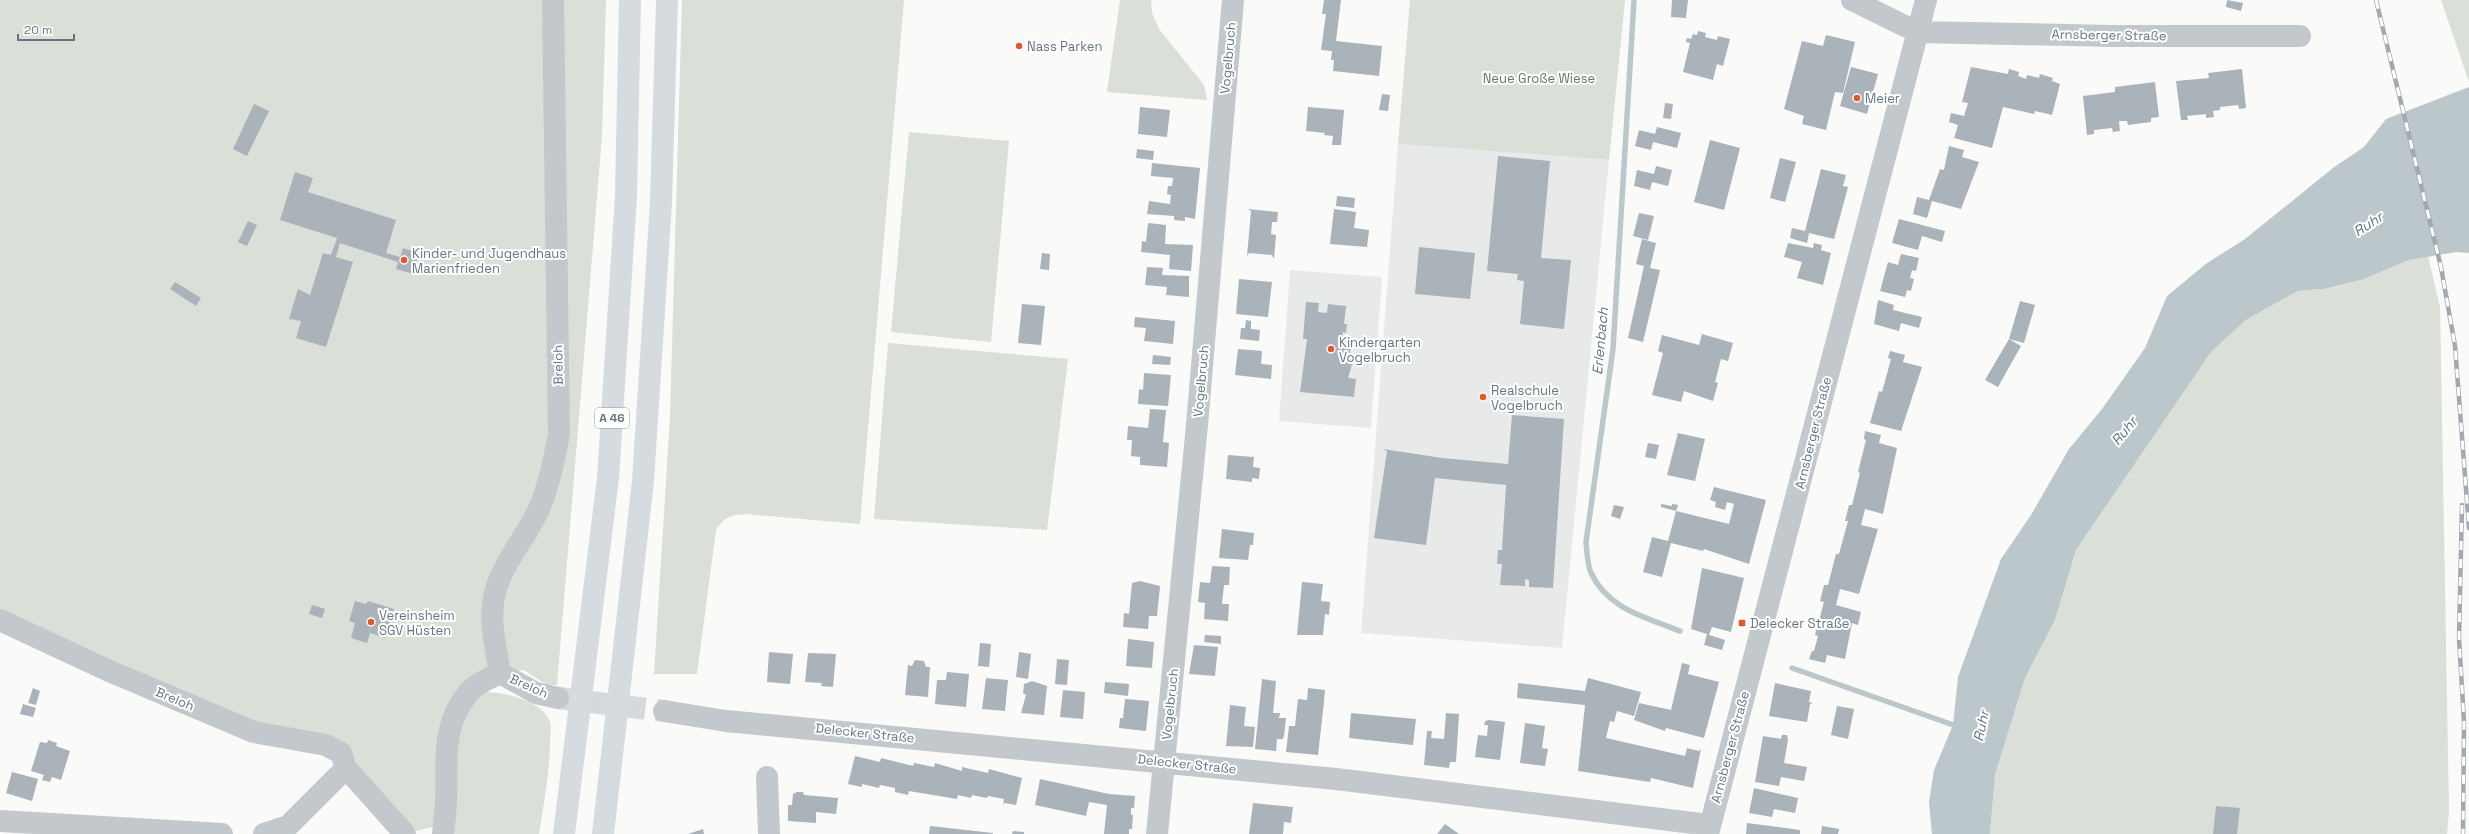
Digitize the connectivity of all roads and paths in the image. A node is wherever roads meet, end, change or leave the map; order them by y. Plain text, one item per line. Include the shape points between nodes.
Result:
1 (553, 0) edge
2 (630, 0) edge
3 (667, 0) edge
4 (1233, 0) edge
5 (1852, 0) edge
6 (1926, 0) edge
7 (1917, 32) junction
8 (2300, 36) dead end
9 (0, 620) edge
10 (500, 673) junction
11 (558, 698) tunnel mouth
12 (664, 712) tunnel mouth
13 (1164, 762) junction
14 (346, 768) junction
15 (766, 777) dead end
16 (0, 821) edge
17 (1708, 829) edge
18 (222, 834) edge
19 (264, 834) edge
20 (405, 834) edge
21 (443, 834) edge
22 (564, 834) edge
23 (603, 834) edge
24 (769, 834) edge
25 (1157, 834) edge

1 - 10 street, Breloh via 559,434 552,474 538,510 504,571 494,596 491,618
2 - 22 highway, A 46 via 626,196 608,478
3 - 23 highway, A 46 via 661,202 642,481
4 - 13 street, Vogelbruch via 1193,464
5 - 7 street
6 - 7 street, Arnsberger Straße
7 - 8 street, Arnsberger Straße
7 - 17 street, Arnsberger Straße
9 - 14 street, Breloh via 107,670 254,732 326,745 341,753
10 - 11 street, Breloh via 536,693
10 - 21 street, Breloh via 469,692 455,716 445,750 446,800
12 - 13 street, Delecker Straße
13 - 17 street, Delecker Straße via 1336,779
13 - 25 street, Vogelbruch
14 - 19 street via 288,826
14 - 20 street, Breloh
15 - 24 street
16 - 18 street

